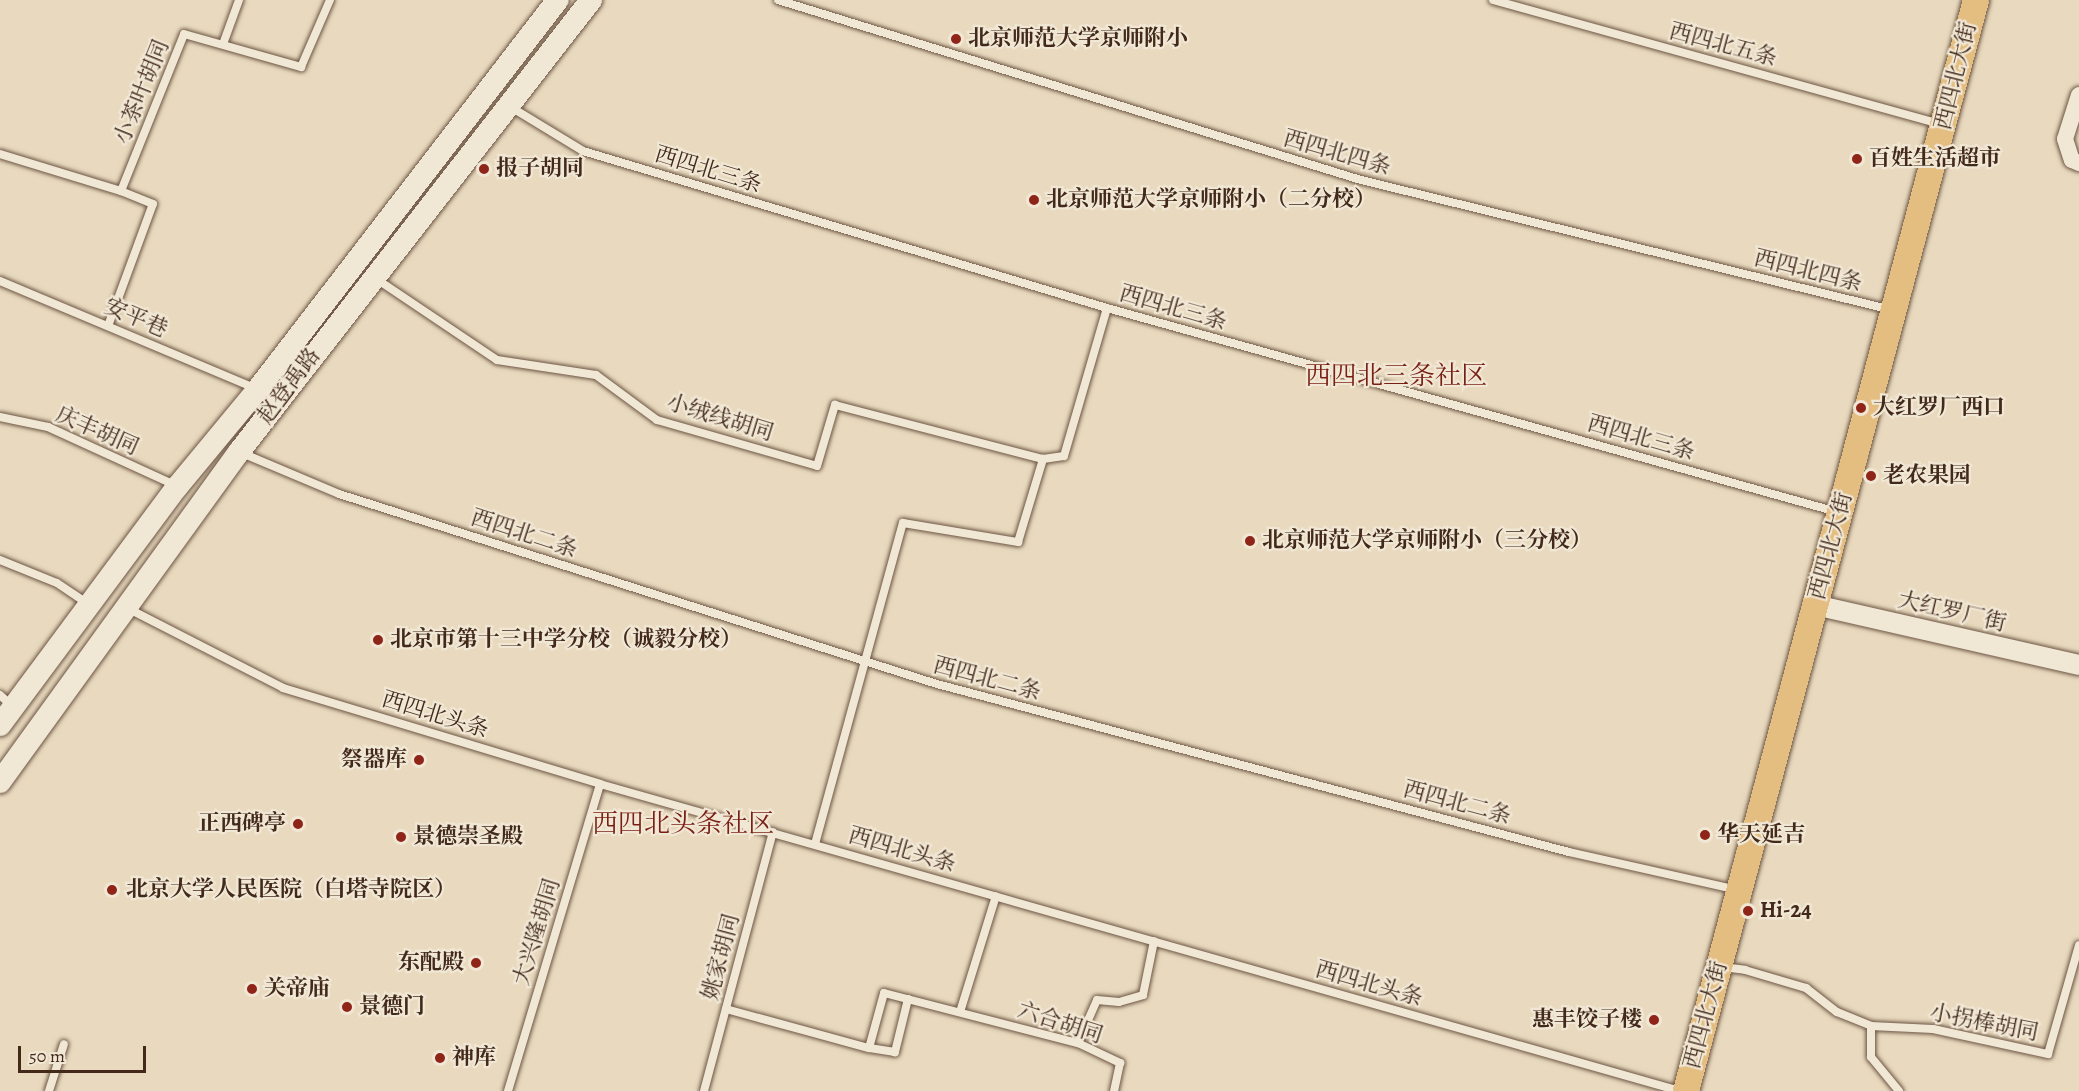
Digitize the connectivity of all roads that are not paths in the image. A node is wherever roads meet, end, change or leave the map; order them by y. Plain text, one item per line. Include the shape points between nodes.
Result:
1 (239, 0) edge
2 (330, 0) edge
3 (558, 0) edge
4 (591, 0) edge
5 (778, 0) edge
6 (1493, 0) edge
7 (1976, 0) edge
8 (223, 44) junction
9 (2079, 95) edge
10 (509, 106) junction
11 (1944, 125) junction
12 (0, 154) edge
13 (2079, 163) edge
14 (121, 191) junction
15 (373, 277) junction
16 (0, 281) edge
17 (1107, 308) junction
18 (1895, 311) junction
19 (108, 326) junction
20 (258, 389) junction
21 (0, 417) edge
22 (239, 452) junction
23 (1043, 459) junction
24 (177, 487) junction
25 (1840, 513) junction
26 (0, 560) edge
27 (1815, 605) junction
28 (91, 606) junction
29 (127, 608) junction
30 (864, 661) junction
31 (2079, 665) edge
32 (4, 709) edge
33 (0, 782) edge
34 (600, 784) junction
35 (773, 832) junction
36 (815, 844) junction
37 (1740, 891) junction
38 (996, 896) junction
39 (1154, 941) junction
40 (2079, 945) edge
41 (1719, 966) junction
42 (909, 999) junction
43 (726, 1009) junction
44 (960, 1012) junction
45 (1871, 1026) junction
46 (1078, 1043) junction
47 (64, 1044) dead end
48 (869, 1048) junction
49 (49, 1091) edge
50 (508, 1091) edge
51 (704, 1091) edge
52 (1114, 1091) edge
53 (1680, 1091) edge
54 (1686, 1091) edge
55 (1899, 1091) edge

1 - 8 lane
2 - 8 lane, 小茶叶胡同 via 301,68
3 - 20 main road, 赵登禹路
4 - 10 main road, 赵登禹路
5 - 18 lane, 西四北四条 via 1361,180
6 - 11 lane, 西四北五条
7 - 11 main road, 西四北大街
8 - 14 lane, 小茶叶胡同 via 184,34
9 - 13 street via 2065,139 2072,160
10 - 15 main road, 赵登禹路
10 - 17 lane, 西四北三条 via 583,151
11 - 18 main road, 西四北大街
12 - 14 lane
14 - 19 lane via 153,204
15 - 22 main road, 赵登禹路
15 - 23 lane, 小绒线胡同 via 497,360 596,375 657,420 817,466 835,405
16 - 19 lane, 安平巷
17 - 23 lane via 1064,456
17 - 25 lane, 西四北三条
18 - 25 main road, 西四北大街
19 - 20 lane, 安平巷
20 - 24 main road, 赵登禹路
21 - 24 lane, 庆丰胡同 via 48,427
22 - 29 main road, 赵登禹路
22 - 30 lane, 西四北二条 via 339,494
23 - 30 lane via 1018,542 903,523
24 - 28 main road, 赵登禹路
25 - 27 main road, 西四北大街
26 - 28 lane via 57,584
27 - 31 street, 大红罗厂街
27 - 37 main road, 西四北大街
28 - 32 main road, 赵登禹路
29 - 33 main road, 赵登禹路
29 - 34 lane, 西四北头条 via 283,688
30 - 36 lane
30 - 37 lane, 西四北二条 via 937,684 1558,849
34 - 35 lane, 西四北头条
34 - 50 lane, 大兴隆胡同
35 - 36 lane, 西四北头条
35 - 43 lane, 姚家胡同
36 - 38 lane, 西四北头条
37 - 41 main road, 西四北大街
38 - 39 lane, 西四北头条
38 - 44 lane
39 - 46 lane via 1143,995 1119,1002 1097,1000
39 - 53 lane, 西四北头条
40 - 45 lane, 小拐棒胡同 via 2048,1054 1934,1029
41 - 45 lane, 小拐棒胡同 via 1806,988 1837,1012
41 - 54 main road, 西四北大街
42 - 44 lane, 六合胡同
42 - 48 lane via 895,1052
42 - 48 lane, 六合胡同 via 884,993
43 - 48 lane
43 - 51 lane, 姚家胡同
44 - 46 lane, 六合胡同
45 - 55 lane via 1872,1057
46 - 52 lane, 六合胡同 via 1120,1063
47 - 49 lane

